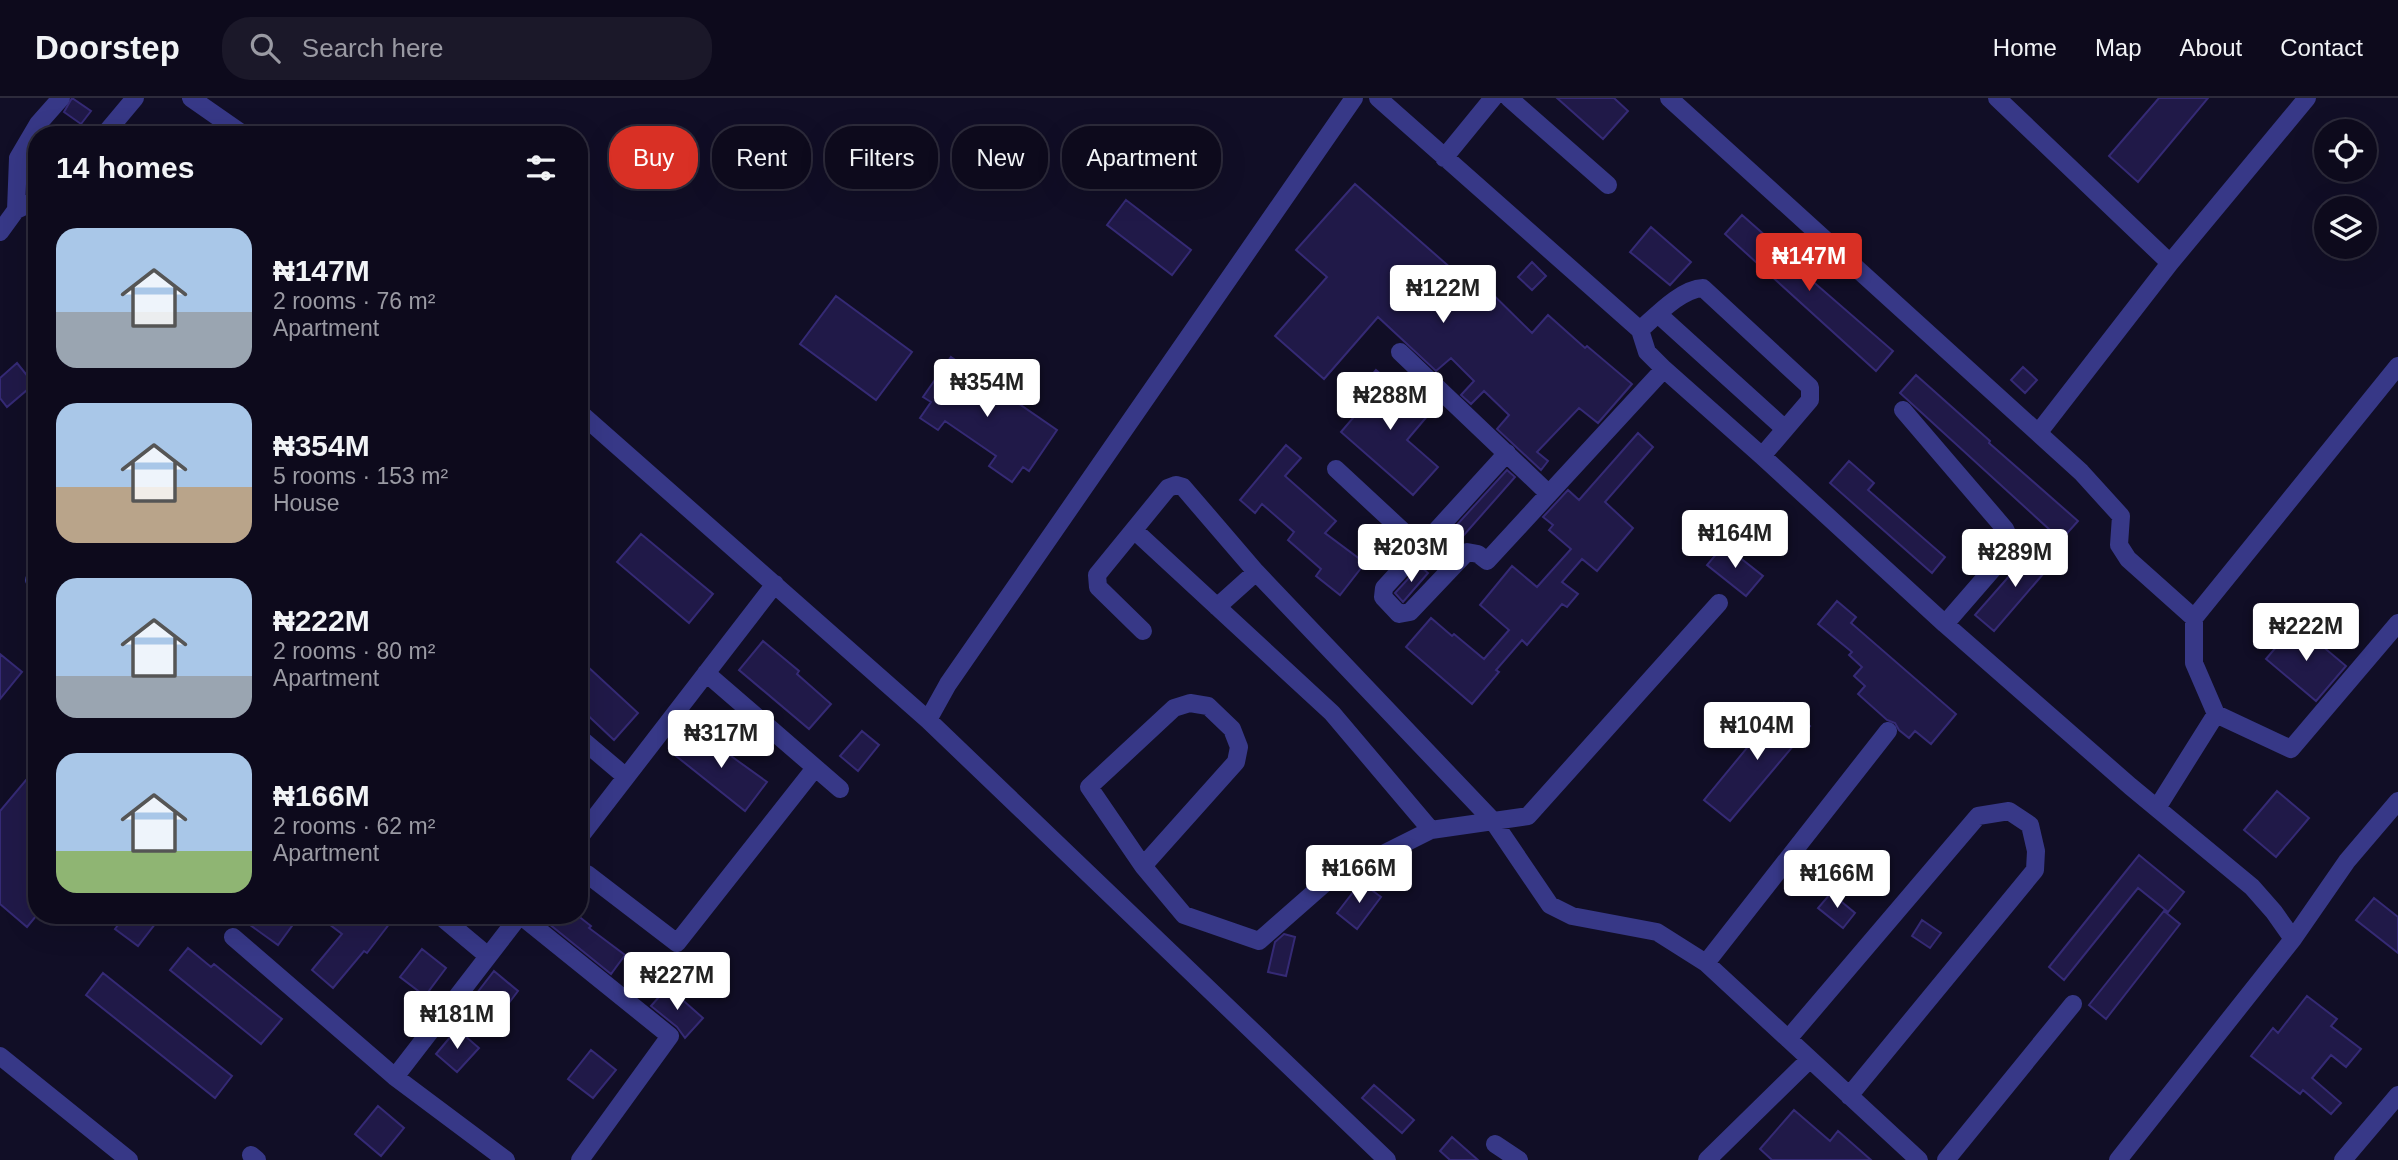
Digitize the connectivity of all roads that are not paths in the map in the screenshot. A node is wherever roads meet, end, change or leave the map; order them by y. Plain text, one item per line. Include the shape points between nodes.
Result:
1 (61, 98) edge
2 (135, 98) edge
3 (191, 98) edge
4 (1354, 98) edge
5 (1378, 98) edge
6 (1493, 98) edge
7 (1509, 98) edge
8 (1669, 98) edge
9 (1997, 98) edge
10 (2307, 98) edge
11 (47, 126) edge
12 (112, 126) edge
13 (231, 126) edge
14 (28, 148) edge
15 (1444, 158) junction
16 (1608, 185) dead end
17 (28, 204) edge
18 (16, 210) junction
19 (0, 232) edge
20 (2170, 263) junction
21 (1658, 314) junction
22 (1640, 330) junction
23 (1400, 352) dead end
24 (2398, 366) edge
25 (1664, 369) junction
26 (1903, 410) dead end
27 (588, 420) edge
28 (1785, 429) junction
29 (2039, 432) junction
30 (1507, 453) junction
31 (1762, 456) junction
32 (1336, 469) dead end
33 (1549, 494) junction
34 (1134, 530) junction
35 (1421, 548) junction
36 (1256, 572) junction
37 (775, 584) junction
38 (1719, 603) dead end
39 (1217, 607) junction
40 (2194, 618) junction
41 (2398, 623) edge
42 (1945, 624) junction
43 (1143, 631) dead end
44 (706, 673) junction
45 (2216, 714) junction
46 (928, 720) junction
47 (1888, 731) dead end
48 (588, 745) edge
49 (815, 768) junction
50 (626, 777) junction
51 (840, 789) dead end
52 (2398, 800) edge
53 (2157, 808) junction
54 (1493, 821) junction
55 (588, 826) edge
56 (1431, 830) junction
57 (1143, 866) junction
58 (588, 875) edge
59 (450, 924) edge
60 (513, 924) edge
61 (531, 924) edge
62 (233, 937) dead end
63 (2293, 939) junction
64 (488, 956) junction
65 (1706, 963) junction
66 (2073, 1004) dead end
67 (1788, 1039) junction
68 (0, 1056) edge
69 (1810, 1059) junction
70 (396, 1077) junction
71 (2398, 1095) edge
72 (1849, 1096) junction
73 (1494, 1144) dead end
74 (1910, 1157) edge
75 (129, 1160) edge
76 (506, 1160) edge
77 (580, 1160) edge
78 (1387, 1160) edge
79 (1519, 1160) edge
80 (1707, 1160) edge
81 (1947, 1160) edge
82 (2118, 1160) edge
83 (2343, 1160) edge

1 - 11 street
2 - 12 street
3 - 13 street
4 - 46 street via 948,684
5 - 15 street
6 - 15 street
7 - 16 street
8 - 29 street
9 - 20 street
10 - 20 street
14 - 18 street via 18,158
15 - 22 street
17 - 18 street
18 - 19 street
20 - 29 street
21 - 22 street
21 - 28 street
21 - 28 street via 1694,288 1703,288 1810,387 1810,400
22 - 25 street via 1647,352
23 - 30 street
24 - 40 street
25 - 31 street
25 - 33 street
26 - 42 street via 2011,542
27 - 37 street
28 - 31 street
29 - 40 street via 2121,516 2119,545 2128,559
30 - 33 street
30 - 35 street
31 - 42 street
32 - 35 street
33 - 35 street via 1488,561 1467,552 1410,612 1399,614 1383,597 1384,588
34 - 36 street via 1168,488 1184,487
34 - 39 street
34 - 43 street via 1097,575 1098,587
36 - 39 street
36 - 54 street
37 - 44 street
37 - 46 street
38 - 54 street via 1528,816
39 - 56 street via 1332,713
40 - 45 street via 2194,663
41 - 45 street via 2291,749
42 - 53 street
44 - 49 street
44 - 50 street
45 - 53 street
46 - 78 street
47 - 65 street
48 - 50 street
49 - 51 street
49 - 58 street via 677,943
50 - 55 street
52 - 63 street
53 - 63 street via 2252,887
54 - 56 street
54 - 65 street via 1550,905 1572,916 1657,932
56 - 57 street via 1325,883 1259,941 1184,915
57 - 57 street via 1089,787 1174,708 1190,703 1208,706 1232,729 1239,747 1236,762
59 - 64 street
60 - 64 street
61 - 77 street via 670,1036
62 - 70 street
63 - 82 street
64 - 70 street
65 - 67 street
66 - 81 street
67 - 69 street
67 - 72 street via 1978,816 2009,811 2030,825 2035,870
68 - 75 street
69 - 72 street
69 - 80 street
70 - 76 street
71 - 83 street
72 - 74 street
73 - 79 street

